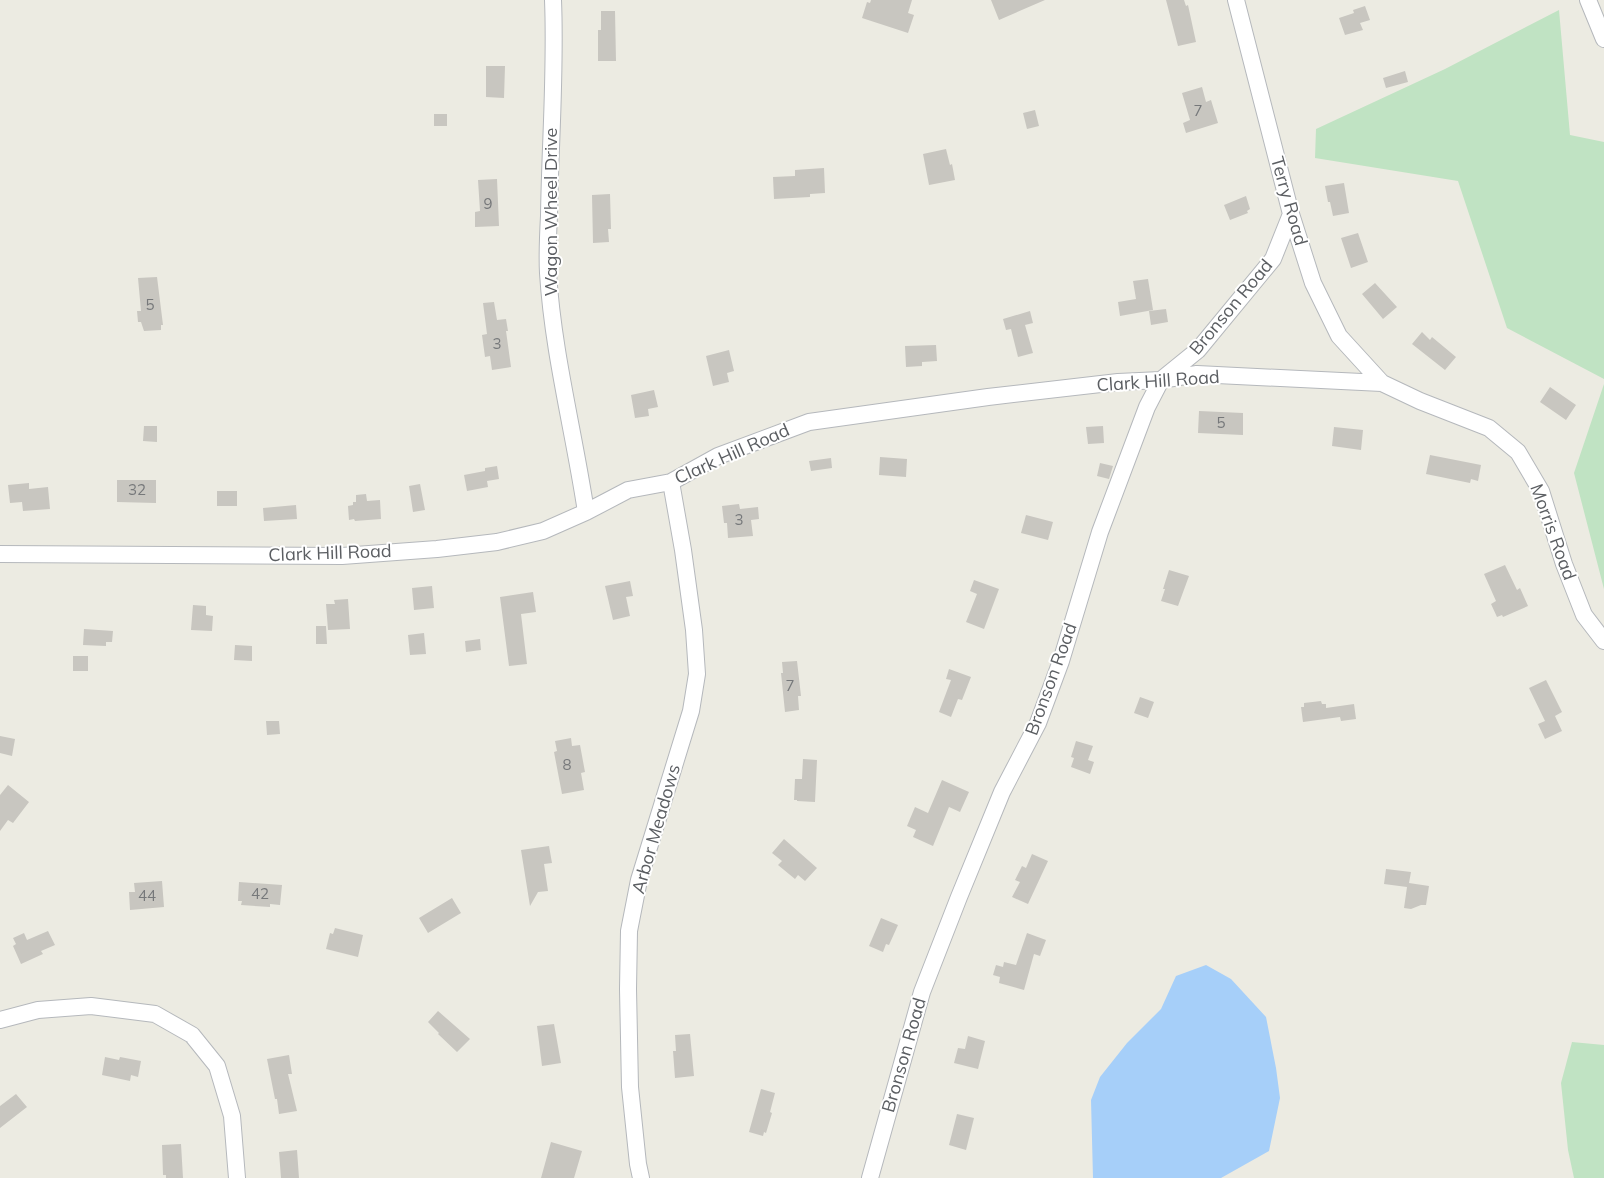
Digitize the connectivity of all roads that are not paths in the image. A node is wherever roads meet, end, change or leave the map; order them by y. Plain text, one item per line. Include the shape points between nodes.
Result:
1 (553, 0) edge
2 (1236, 0) edge
3 (1588, 0) edge
4 (1604, 39) edge
5 (1291, 214) junction
6 (1162, 380) junction
7 (1382, 383) junction
8 (671, 482) junction
9 (586, 512) junction
10 (0, 554) edge
11 (1604, 641) edge
12 (0, 1020) edge
13 (237, 1178) edge
14 (641, 1178) edge
15 (870, 1178) edge

1 - 9 street, Wagon Wheel Drive via 555,46 548,271 560,371
2 - 5 street, Terry Road
3 - 4 street
5 - 6 street, Bronson Road via 1273,259 1198,350
5 - 7 street, Terry Road via 1313,283 1339,336
6 - 7 street, Clark Hill Road via 1197,374
6 - 8 street, Clark Hill Road via 997,396 809,422 718,456
6 - 15 street, Bronson Road via 1147,407 1100,532 1061,661 1038,722 1002,792 922,992
7 - 11 street, Morris Road via 1489,428 1518,452 1541,490 1584,615
8 - 9 street, Clark Hill Road via 628,490
8 - 14 street, Arbor Meadows via 694,630 697,674 691,711 639,880 629,931 630,1087
9 - 10 street, Clark Hill Road via 543,531 497,542 342,556
12 - 13 street via 38,1010 91,1006 155,1014 192,1035 217,1066 232,1116

